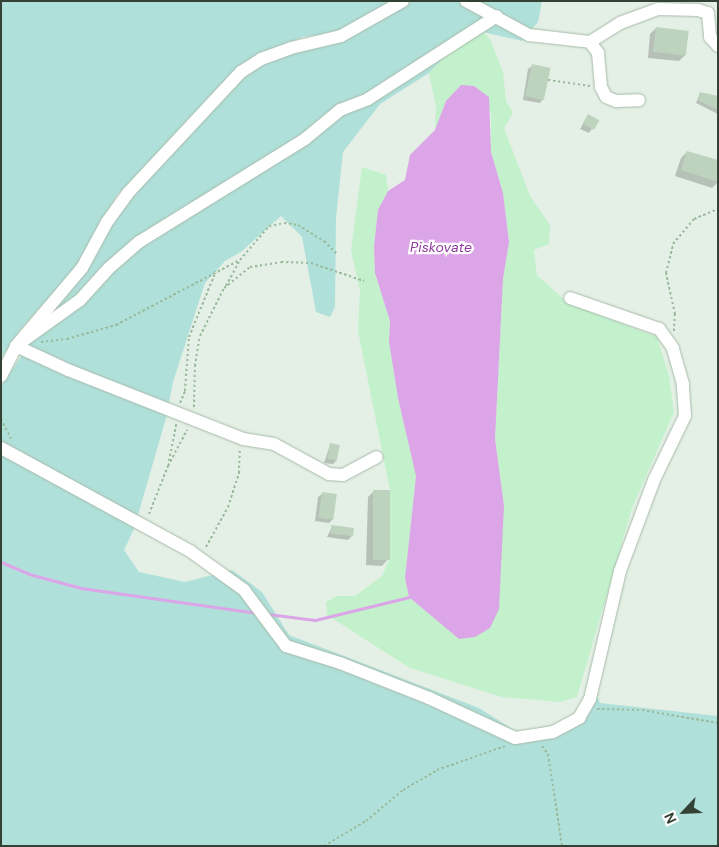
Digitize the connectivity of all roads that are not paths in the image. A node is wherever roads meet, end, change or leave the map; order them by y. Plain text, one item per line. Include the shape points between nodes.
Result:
1 (403, 1) edge
2 (466, 1) edge
3 (497, 16) junction
4 (590, 42) junction
5 (718, 46) edge
6 (639, 100) dead end
7 (570, 298) dead end
8 (16, 346) junction
9 (1, 376) edge
10 (1, 448) edge
11 (377, 457) dead end

1 - 8 street via 342,36 291,48 261,59 242,72 128,193 107,222 82,268
2 - 3 street via 477,10
3 - 4 street via 529,35
3 - 8 street via 368,99 340,110 289,150 139,242 80,300
4 - 5 street via 620,23 658,9 708,13 710,37
4 - 6 street via 598,53 601,87 606,97 616,101
7 - 10 street via 659,329 673,348 683,384 685,416 654,480 620,571 590,699 578,718 553,732 514,738 430,698 286,646 244,590 200,558
8 - 9 street
8 - 11 street via 243,439 274,444 329,474 343,475

